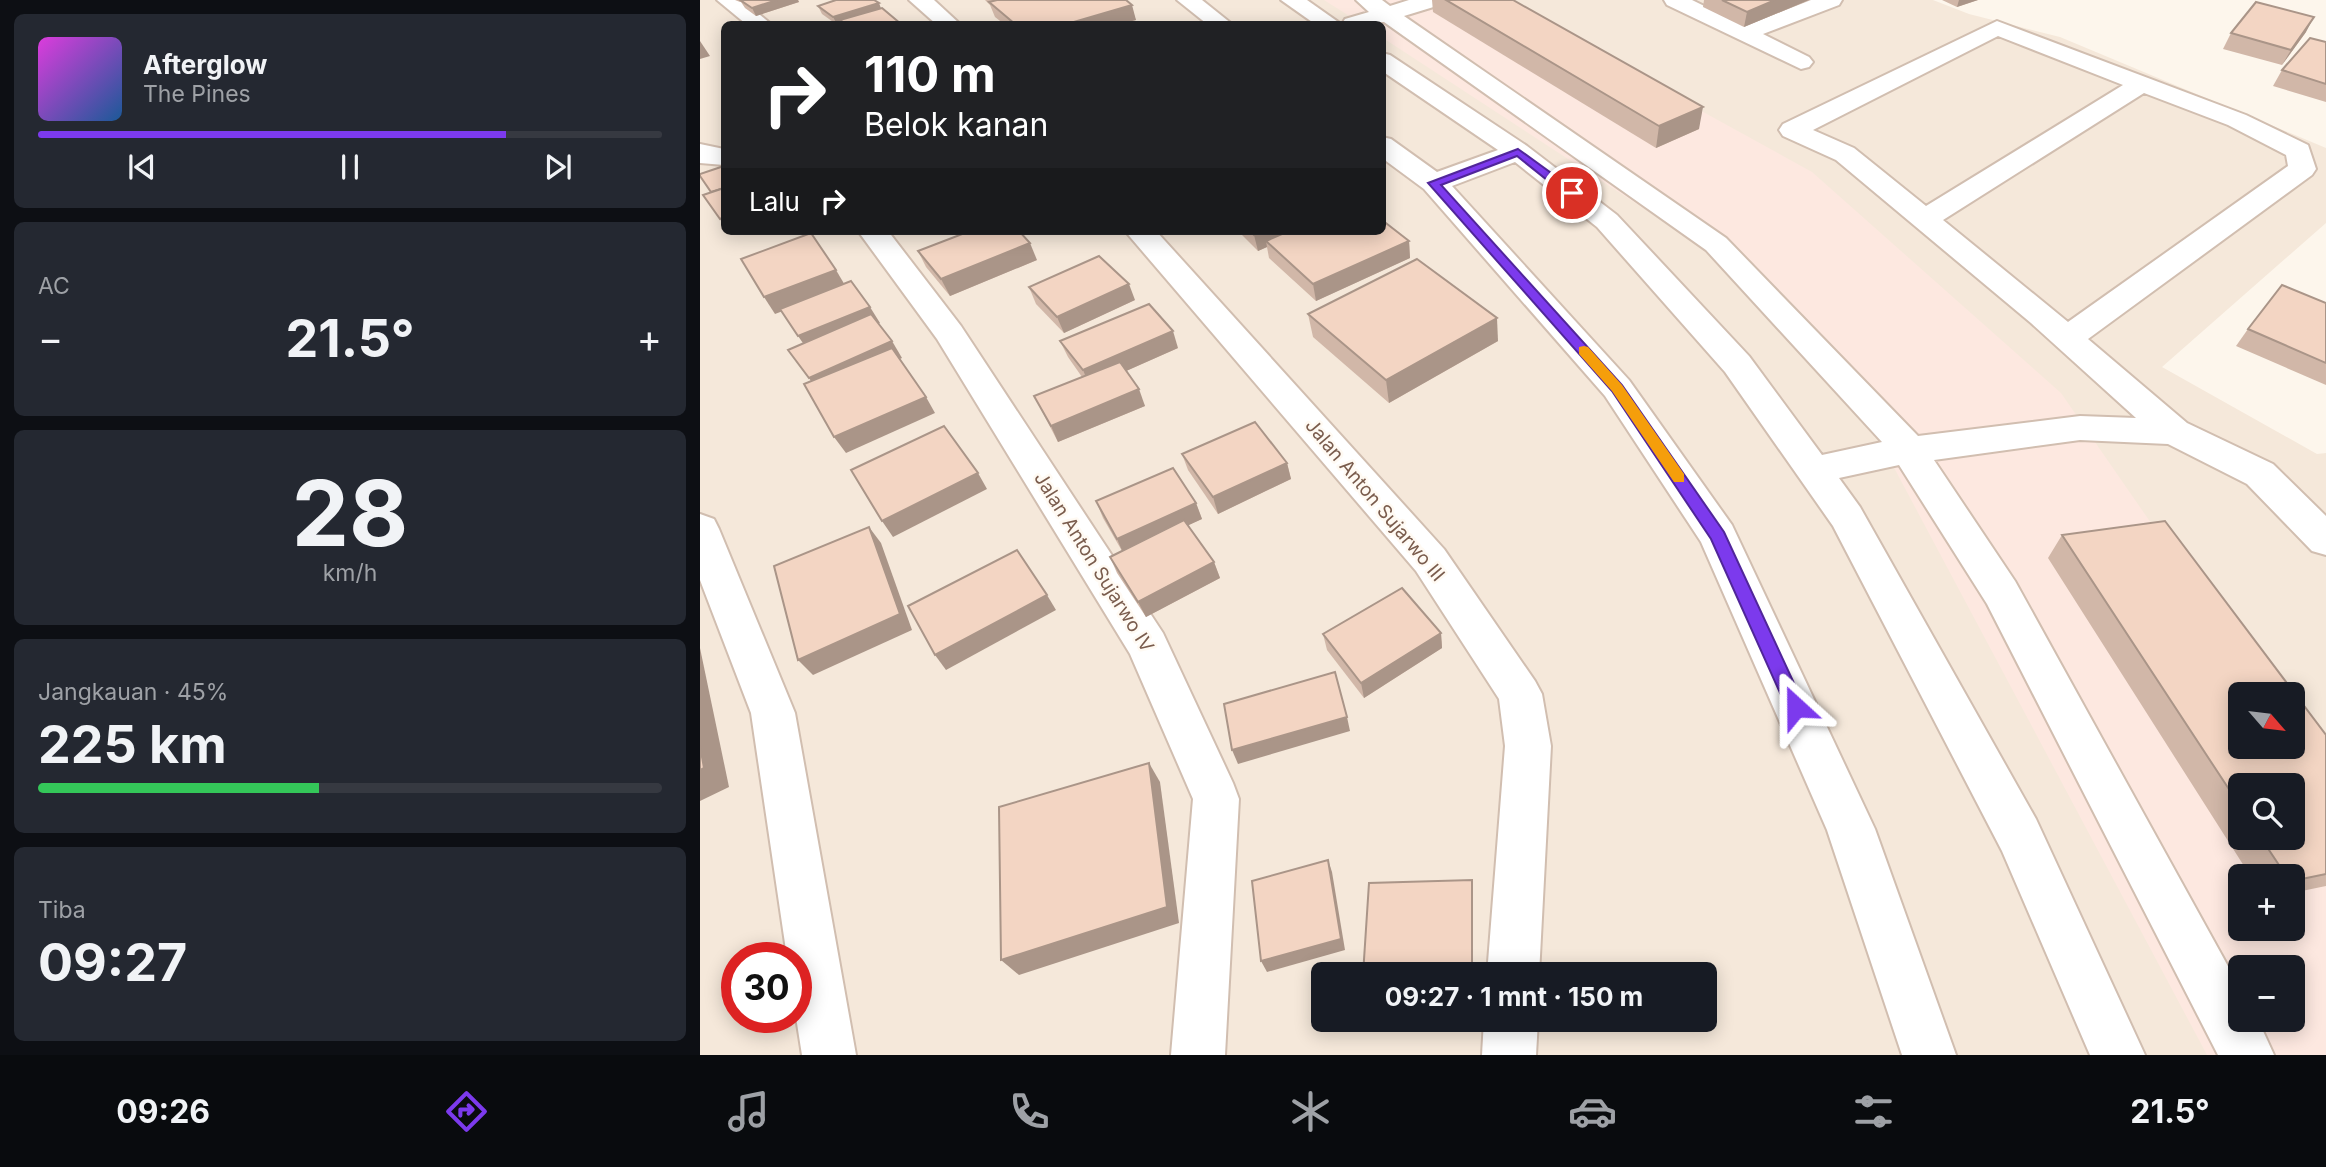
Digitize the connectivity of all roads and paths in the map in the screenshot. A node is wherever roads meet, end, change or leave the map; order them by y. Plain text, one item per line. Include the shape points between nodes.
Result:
1 (728, 0) edge
2 (920, 0) edge
3 (1188, 0) edge
4 (1292, 0) edge
5 (1432, 0) edge
6 (1675, 0) edge
7 (1831, 0) edge
8 (1379, 8) edge
9 (756, 21) edge
10 (945, 21) edge
11 (1217, 21) edge
12 (1325, 21) edge
13 (1358, 21) edge
14 (1744, 34) junction
15 (1801, 62) dead end
16 (1386, 63) edge
17 (2142, 84) junction
18 (1386, 148) edge
19 (700, 152) edge
20 (1518, 152) junction
21 (721, 157) edge
22 (1434, 183) junction
23 (1924, 219) junction
24 (876, 235) edge
25 (1144, 235) edge
26 (2067, 338) junction
27 (2174, 432) junction
28 (1908, 450) junction
29 (1813, 470) junction
30 (2308, 503) edge
31 (700, 529) edge
32 (2326, 540) edge
33 (1515, 962) edge
34 (1510, 1032) edge
35 (830, 1055) edge
36 (1198, 1055) edge
37 (1508, 1055) edge
38 (1929, 1055) edge
39 (2118, 1055) edge
40 (2247, 1055) edge

1 - 9 street
2 - 10 street
3 - 11 street
4 - 12 street
5 - 8 street
6 - 14 street
7 - 14 street
8 - 13 street
8 - 28 street via 1716,244
14 - 15 street
16 - 20 street
17 - 23 street
17 - 23 street via 1997,28 1792,130 1844,154
17 - 26 street via 2237,120 2299,151 2302,169
18 - 22 street
19 - 21 street
20 - 22 street
20 - 29 street via 1607,221 1737,364
22 - 38 street via 1617,388 1718,536 1851,829
23 - 26 street
24 - 36 street, Jalan Anton Sujarwo IV via 950,333 1148,646 1216,799
25 - 33 street, Jalan Anton Sujarwo III via 1430,560 1520,694 1528,746
26 - 27 street
27 - 28 street via 2080,428
27 - 30 street
28 - 29 street
28 - 40 street via 2001,593
29 - 39 street via 1847,517 2019,835
30 - 32 street
31 - 35 street via 773,713
34 - 37 street

